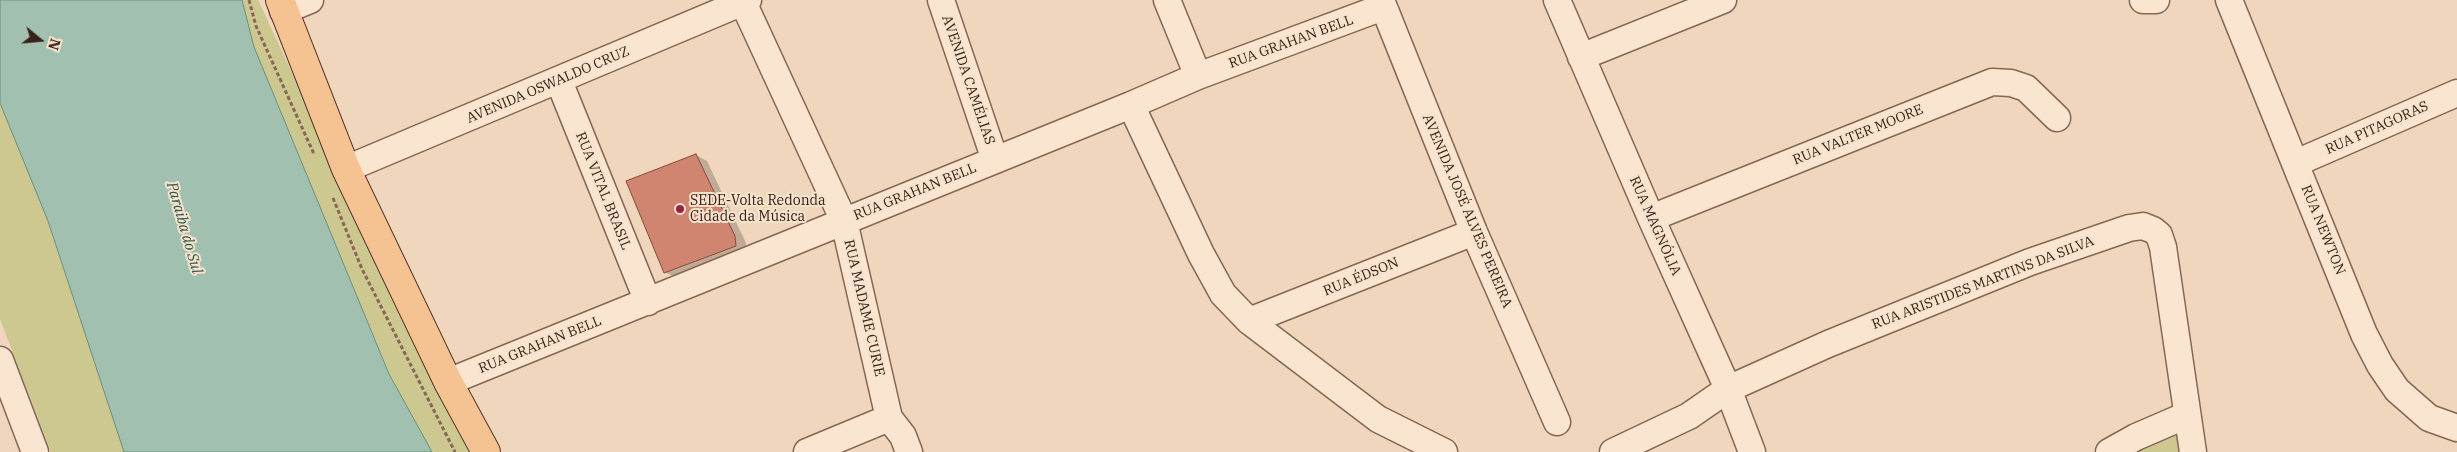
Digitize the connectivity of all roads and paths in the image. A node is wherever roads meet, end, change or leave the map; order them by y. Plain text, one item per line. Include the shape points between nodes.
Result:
1 (310, 0) edge
2 (941, 0) edge
3 (1167, 0) edge
4 (1557, 0) edge
5 (1723, 0) edge
6 (2143, 0) edge
7 (2156, 0) edge
8 (2229, 0) edge
9 (745, 1) edge
10 (1382, 4) edge
11 (282, 6) edge
12 (1581, 57) junction
13 (1198, 76) junction
14 (559, 81) junction
15 (2457, 93) edge
16 (1131, 105) junction
17 (2057, 118) dead end
18 (995, 160) junction
19 (2296, 163) junction
20 (346, 169) junction
21 (1651, 218) junction
22 (844, 221) junction
23 (1474, 232) junction
24 (648, 302) junction
25 (1249, 321) junction
26 (0, 360) edge
27 (448, 382) junction
28 (1728, 390) junction
29 (2187, 415) junction
30 (889, 418) junction
31 (1557, 422) dead end
32 (2457, 428) edge
33 (35, 452) edge
34 (486, 452) edge
35 (807, 452) edge
36 (909, 452) edge
37 (1444, 452) edge
38 (1613, 452) edge
39 (1752, 452) edge
40 (2109, 452) edge
41 (2194, 452) edge

1 - 11 street
2 - 18 street, AVENIDA CAMÉLIAS
3 - 13 street
4 - 12 street, RUA MAGNÓLIA
5 - 12 street
6 - 7 street
8 - 19 street, RUA NEWTON
9 - 14 street, AVENIDA OSWALDO CRUZ
9 - 22 street, RUA MADAME CURIE
10 - 13 street, RUA GRAHAN BELL
10 - 23 street, AVENIDA JOSÉ ALVES PEREIRA
11 - 20 main road
12 - 21 street, RUA MAGNÓLIA
13 - 16 street, RUA GRAHAN BELL
14 - 20 street, AVENIDA OSWALDO CRUZ
14 - 24 street, RUA VITAL BRASIL
15 - 19 street, RUA PITAGORAS
16 - 18 street, RUA GRAHAN BELL
16 - 25 street via 1201,254 1223,294
17 - 21 street, RUA VALTER MOORE via 2026,88 2011,82 1992,82
18 - 22 street, RUA GRAHAN BELL
19 - 32 street, RUA NEWTON via 2364,334 2380,365 2397,390 2429,418
20 - 27 main road
21 - 28 street, RUA MAGNÓLIA
22 - 24 street, RUA GRAHAN BELL
22 - 30 street, RUA MADAME CURIE
23 - 25 street, RUA ÉDSON
23 - 31 street, AVENIDA JOSÉ ALVES PEREIRA
24 - 27 street, RUA GRAHAN BELL
25 - 37 street via 1378,419
26 - 33 street
27 - 34 main road
28 - 29 street, RUA ARISTIDES MARTINS DA SILVA via 1935,299 2030,262 2143,226 2159,235 2163,247
28 - 38 street, RUA ARISTIDES MARTINS DA SILVA via 1689,416
28 - 39 street, RUA MAGNÓLIA
29 - 40 street
29 - 41 street, RUA ARISTIDES MARTINS DA SILVA
30 - 35 street
30 - 36 street, RUA MADAME CURIE

